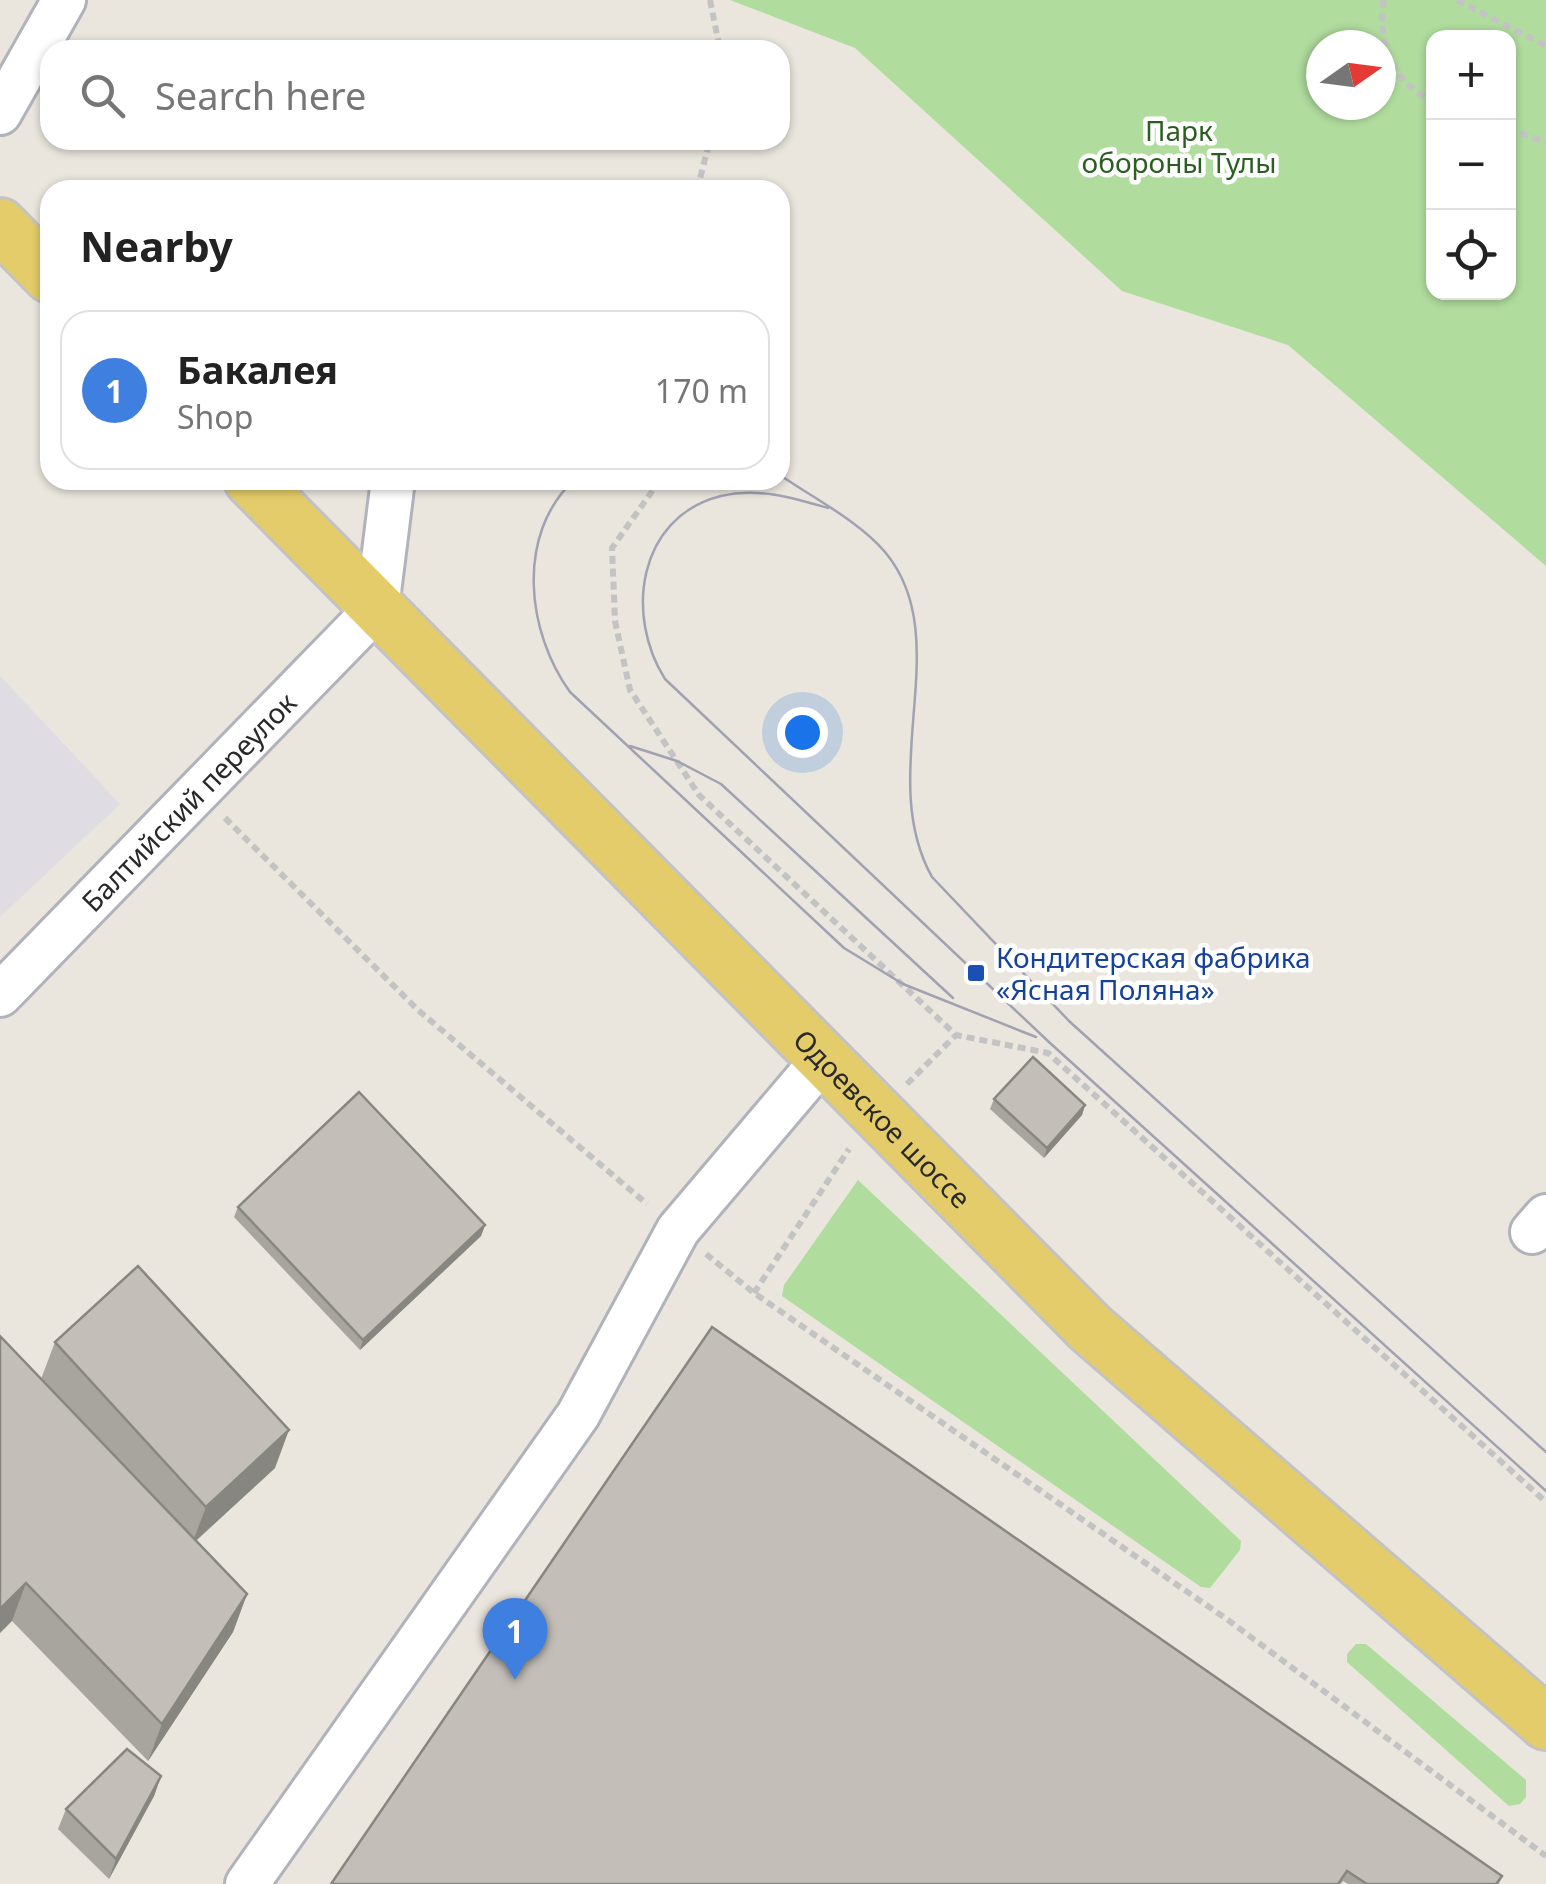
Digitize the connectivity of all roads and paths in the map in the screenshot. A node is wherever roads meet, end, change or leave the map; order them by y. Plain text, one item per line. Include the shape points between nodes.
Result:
1 (64, 0) edge
2 (710, 0) edge
3 (1384, 0) edge
4 (1457, 0) edge
5 (42, 40) edge
6 (718, 40) edge
7 (40, 43) edge
8 (1546, 46) edge
9 (1426, 98) edge
10 (0, 114) edge
11 (1516, 133) edge
12 (1544, 144) edge
13 (707, 150) edge
14 (700, 180) edge
15 (0, 226) edge
16 (40, 263) edge
17 (262, 490) edge
18 (392, 490) edge
19 (653, 490) edge
20 (377, 608) junction
21 (198, 791) junction
22 (0, 994) edge
23 (956, 1035) junction
24 (824, 1058) junction
25 (880, 1113) junction
26 (678, 1230) junction
27 (754, 1292) junction
28 (1546, 1502) edge
29 (1546, 1723) edge
30 (1546, 1856) edge
31 (247, 1884) edge

1 - 5 street
2 - 6 path
3 - 9 path via 1380,18 1388,62
4 - 8 path
7 - 10 street
11 - 12 path
13 - 14 path
15 - 16 main road
17 - 20 main road, Одоевское шоссе
18 - 20 street
19 - 23 path via 612,548 614,621 630,690 698,795
20 - 21 street, Балтийский переулок
20 - 24 main road, Одоевское шоссе
21 - 22 street, Балтийский переулок
21 - 26 path via 418,1010
23 - 25 path
23 - 28 path via 1048,1053
24 - 25 main road, Одоевское шоссе
24 - 26 street
25 - 27 path via 838,1162
25 - 29 main road, Одоевское шоссе via 1090,1328
26 - 27 path
26 - 31 street via 578,1415
27 - 30 path via 1228,1620

